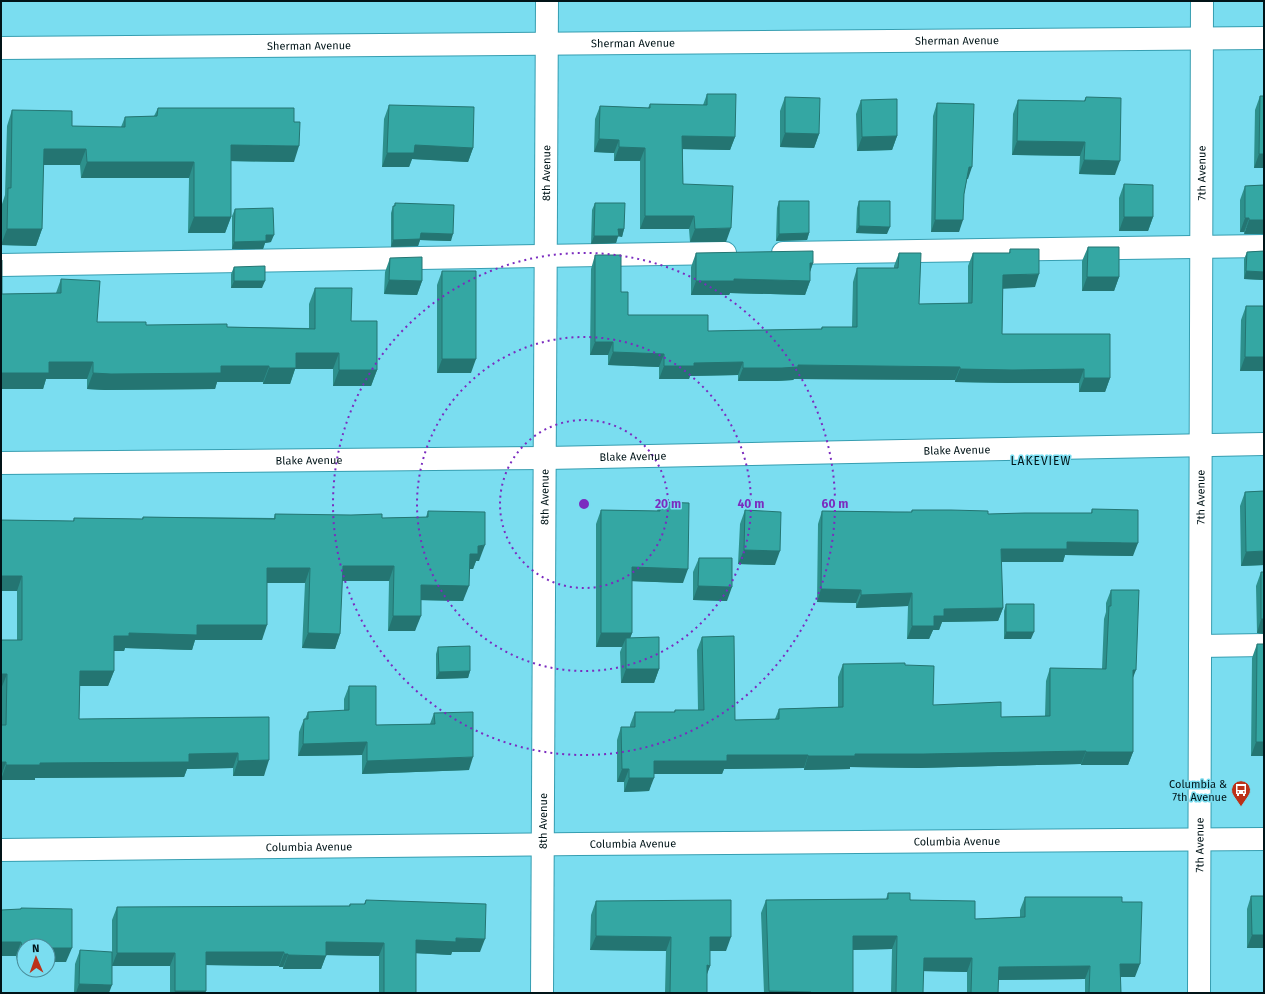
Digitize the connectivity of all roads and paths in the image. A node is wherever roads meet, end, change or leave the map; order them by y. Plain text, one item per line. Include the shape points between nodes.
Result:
1 (547, 1) edge
2 (1202, 1) edge
3 (1264, 38) edge
4 (1202, 39) junction
5 (546, 44) junction
6 (1, 48) edge
7 (1264, 246) edge
8 (1201, 247) junction
9 (546, 256) junction
10 (1, 265) edge
11 (1264, 444) edge
12 (1201, 445) junction
13 (546, 458) junction
14 (1, 463) edge
15 (1264, 644) edge
16 (1200, 646) junction
17 (1264, 839) edge
18 (1200, 840) junction
19 (543, 844) junction
20 (1, 850) edge
21 (542, 993) edge
22 (1199, 993) edge

1 - 5 street, 8th Avenue
2 - 4 street, 7th Avenue
3 - 4 street, Sherman Avenue
4 - 5 street, Sherman Avenue
4 - 8 street, 7th Avenue
5 - 6 street, Sherman Avenue
5 - 9 street, 8th Avenue
7 - 8 street
8 - 9 street
8 - 12 street, 7th Avenue
9 - 10 street
9 - 13 street, 8th Avenue
11 - 12 street, Blake Avenue
12 - 13 street, Blake Avenue
12 - 16 street, 7th Avenue
13 - 14 street, Blake Avenue
13 - 19 street, 8th Avenue
15 - 16 street
16 - 18 street, 7th Avenue
17 - 18 street, Columbia Avenue
18 - 19 street, Columbia Avenue
18 - 22 street, 7th Avenue
19 - 20 street, Columbia Avenue
19 - 21 street, 8th Avenue

